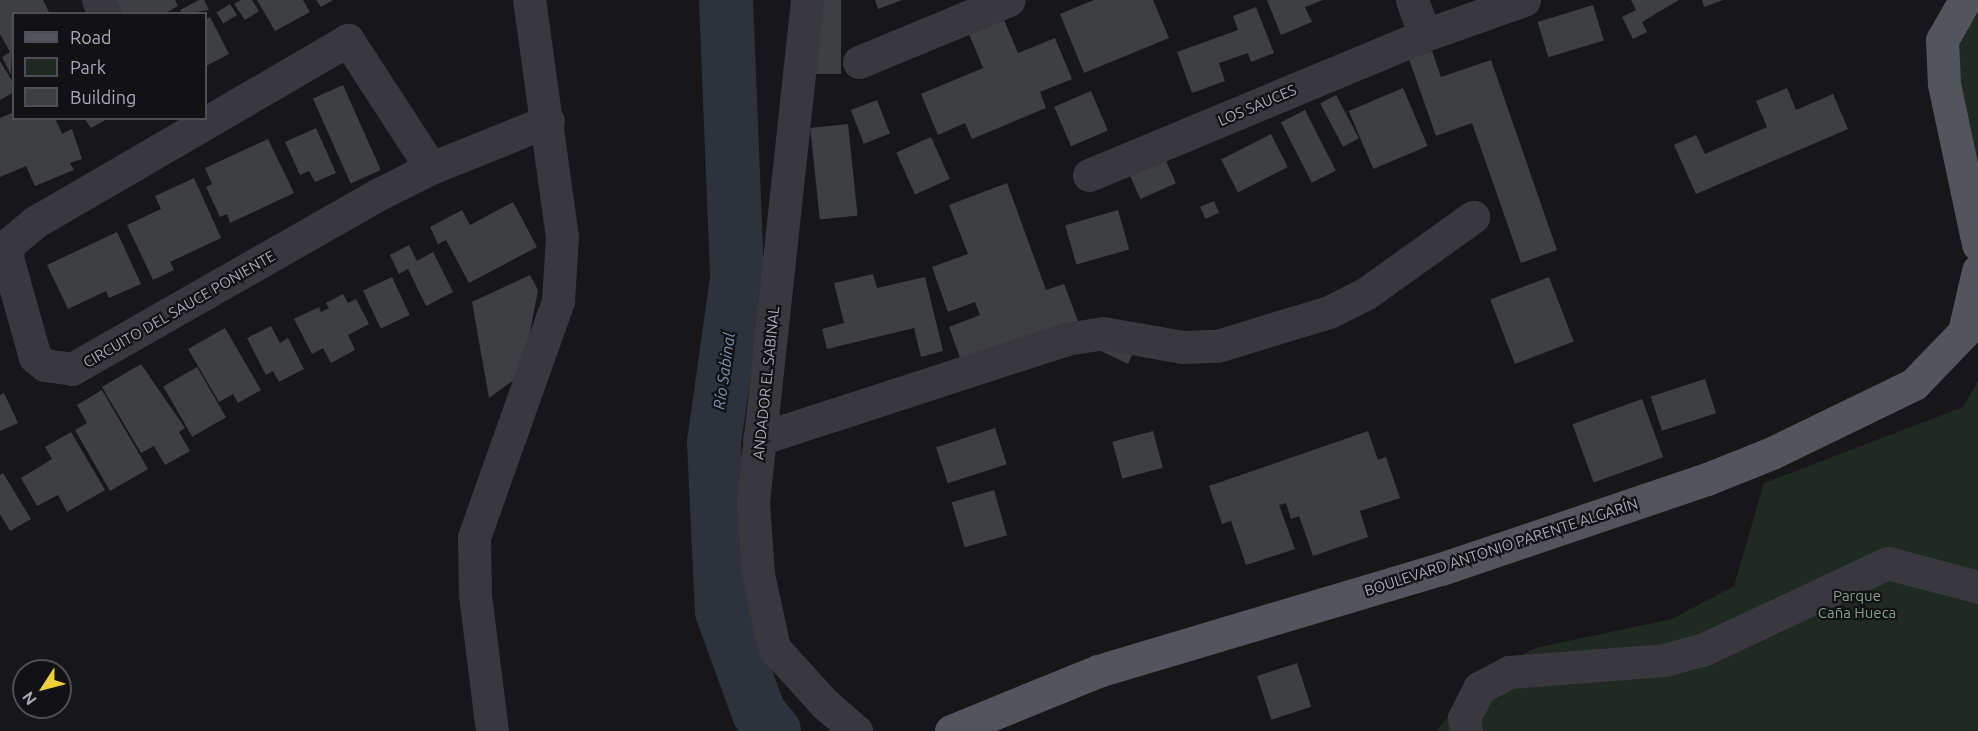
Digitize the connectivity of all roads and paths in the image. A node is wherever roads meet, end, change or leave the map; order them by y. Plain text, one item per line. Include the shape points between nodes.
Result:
1 (529, 0) edge
2 (807, 0) edge
3 (1009, 0) edge
4 (1412, 0) edge
5 (1524, 0) edge
6 (1965, 0) edge
7 (1425, 35) junction
8 (859, 62) dead end
9 (548, 121) junction
10 (431, 168) junction
11 (1089, 176) dead end
12 (1473, 218) dead end
13 (1978, 244) edge
14 (1978, 271) edge
15 (759, 439) junction
16 (1978, 586) edge
17 (492, 731) edge
18 (856, 731) edge
19 (951, 731) edge
20 (1466, 731) edge

1 - 9 street
2 - 15 street, ANDADOR EL SABINAL
3 - 8 street
4 - 7 street
5 - 7 street, LOS SAUCES
6 - 13 main road via 1942,40 1944,84
7 - 11 street, LOS SAUCES
9 - 10 street, CIRCUITO DEL SAUCE PONIENTE
9 - 17 street via 562,237 558,301 474,537 475,594
10 - 10 street, CIRCUITO DEL SAUCE PONIENTE via 72,369 45,365 35,357 6,254 10,242 35,222 348,40
12 - 15 street via 1365,294 1329,312 1217,346 1183,347 1103,333 1066,339
14 - 19 main road, BOULEVARD ANTONIO PARENTE ALGARÍN via 1964,332 1914,384 1772,453 1707,480 1441,569 1098,671
15 - 18 street, ANDADOR EL SABINAL via 753,502 758,574 774,648 824,703
16 - 20 street via 1888,562 1702,650 1664,660 1509,672 1479,688 1464,718

